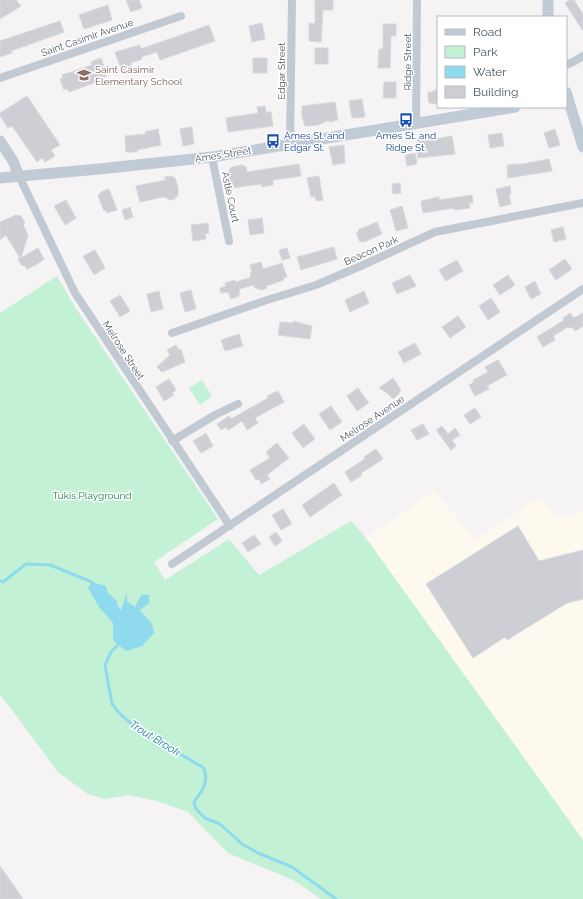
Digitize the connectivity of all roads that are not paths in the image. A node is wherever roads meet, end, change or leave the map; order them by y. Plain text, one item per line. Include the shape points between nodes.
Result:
1 (292, 0) edge
2 (417, 0) edge
3 (548, 0) edge
4 (181, 16) dead end
5 (548, 16) edge
6 (583, 56) edge
7 (567, 65) edge
8 (0, 78) edge
9 (567, 96) edge
10 (509, 108) edge
11 (416, 124) junction
12 (0, 141) edge
13 (290, 143) junction
14 (583, 147) edge
15 (212, 157) junction
16 (18, 176) junction
17 (0, 178) edge
18 (583, 203) edge
19 (230, 241) dead end
20 (583, 289) edge
21 (172, 333) dead end
22 (238, 404) dead end
23 (172, 440) junction
24 (230, 526) junction
25 (172, 564) dead end

1 - 13 street, Edgar Street
2 - 11 street, Ridge Street
3 - 5 street
4 - 8 street, Saint Casimir Avenue
6 - 7 street
9 - 14 street
10 - 11 street, Ames Street
11 - 13 street, Ames Street
12 - 16 street via 13,161
13 - 15 street, Ames Street
15 - 16 street, Ames Street
15 - 19 street, Astle Court
16 - 17 street, Ames Street
16 - 23 street, Melrose Street via 75,293
18 - 21 street, Beacon Park via 435,232 316,285
20 - 24 street, Melrose Avenue
22 - 23 street
23 - 24 street, Melrose Street
24 - 25 street, Melrose Avenue

